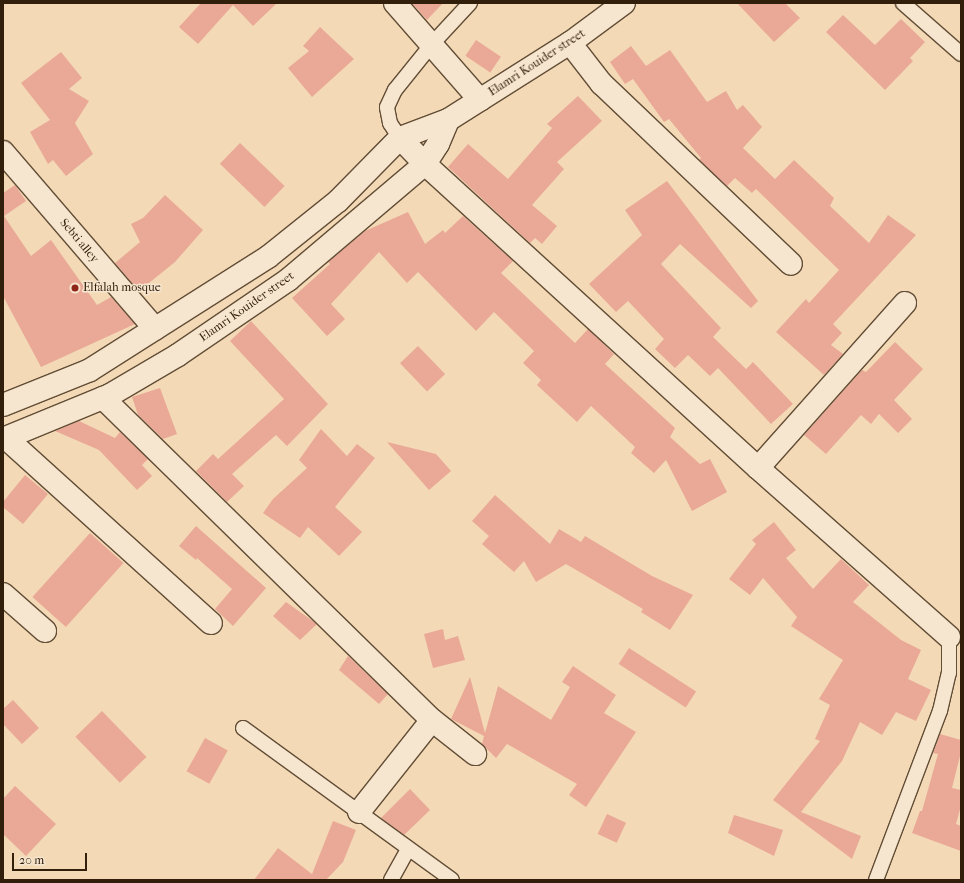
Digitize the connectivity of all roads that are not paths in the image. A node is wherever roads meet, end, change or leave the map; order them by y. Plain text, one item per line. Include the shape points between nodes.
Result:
1 (395, 3) edge
2 (470, 3) edge
3 (624, 3) edge
4 (902, 3) edge
5 (570, 43) junction
6 (432, 44) junction
7 (961, 54) edge
8 (480, 100) junction
9 (448, 120) junction
10 (400, 138) junction
11 (3, 152) edge
12 (425, 164) junction
13 (791, 264) dead end
14 (905, 303) dead end
15 (155, 329) junction
16 (103, 398) junction
17 (3, 406) edge
18 (4, 438) edge
19 (758, 468) junction
20 (3, 594) edge
21 (211, 624) dead end
22 (45, 630) dead end
23 (949, 637) joint
24 (432, 720) junction
25 (243, 728) dead end
26 (475, 754) dead end
27 (359, 812) junction
28 (408, 849) junction
29 (391, 880) edge
30 (452, 880) edge
31 (876, 880) edge

1 - 6 street
2 - 6 lane
3 - 5 street, Elamri Kouider street
4 - 7 lane
5 - 8 street, Elamri Kouider street
5 - 13 street via 601,83
6 - 8 street
6 - 10 lane via 395,90 387,107 390,123
8 - 9 street, Elamri Kouider street
9 - 10 street, Elamri Kouider street
9 - 12 street, Elamri Kouider street
10 - 12 street
10 - 15 street, Elamri Kouider street via 338,201 274,252
11 - 15 street, Sebti alley
12 - 16 street, Elamri Kouider street via 288,280 178,355
12 - 19 street
14 - 19 street
15 - 17 street, Elamri Kouider street via 90,370
16 - 18 street, Elamri Kouider street
16 - 24 street
18 - 21 street
19 - 23 street
20 - 22 street
23 - 31 lane via 949,673 940,711
24 - 26 street
24 - 27 street
25 - 27 lane
27 - 28 lane
28 - 29 lane
28 - 30 lane

